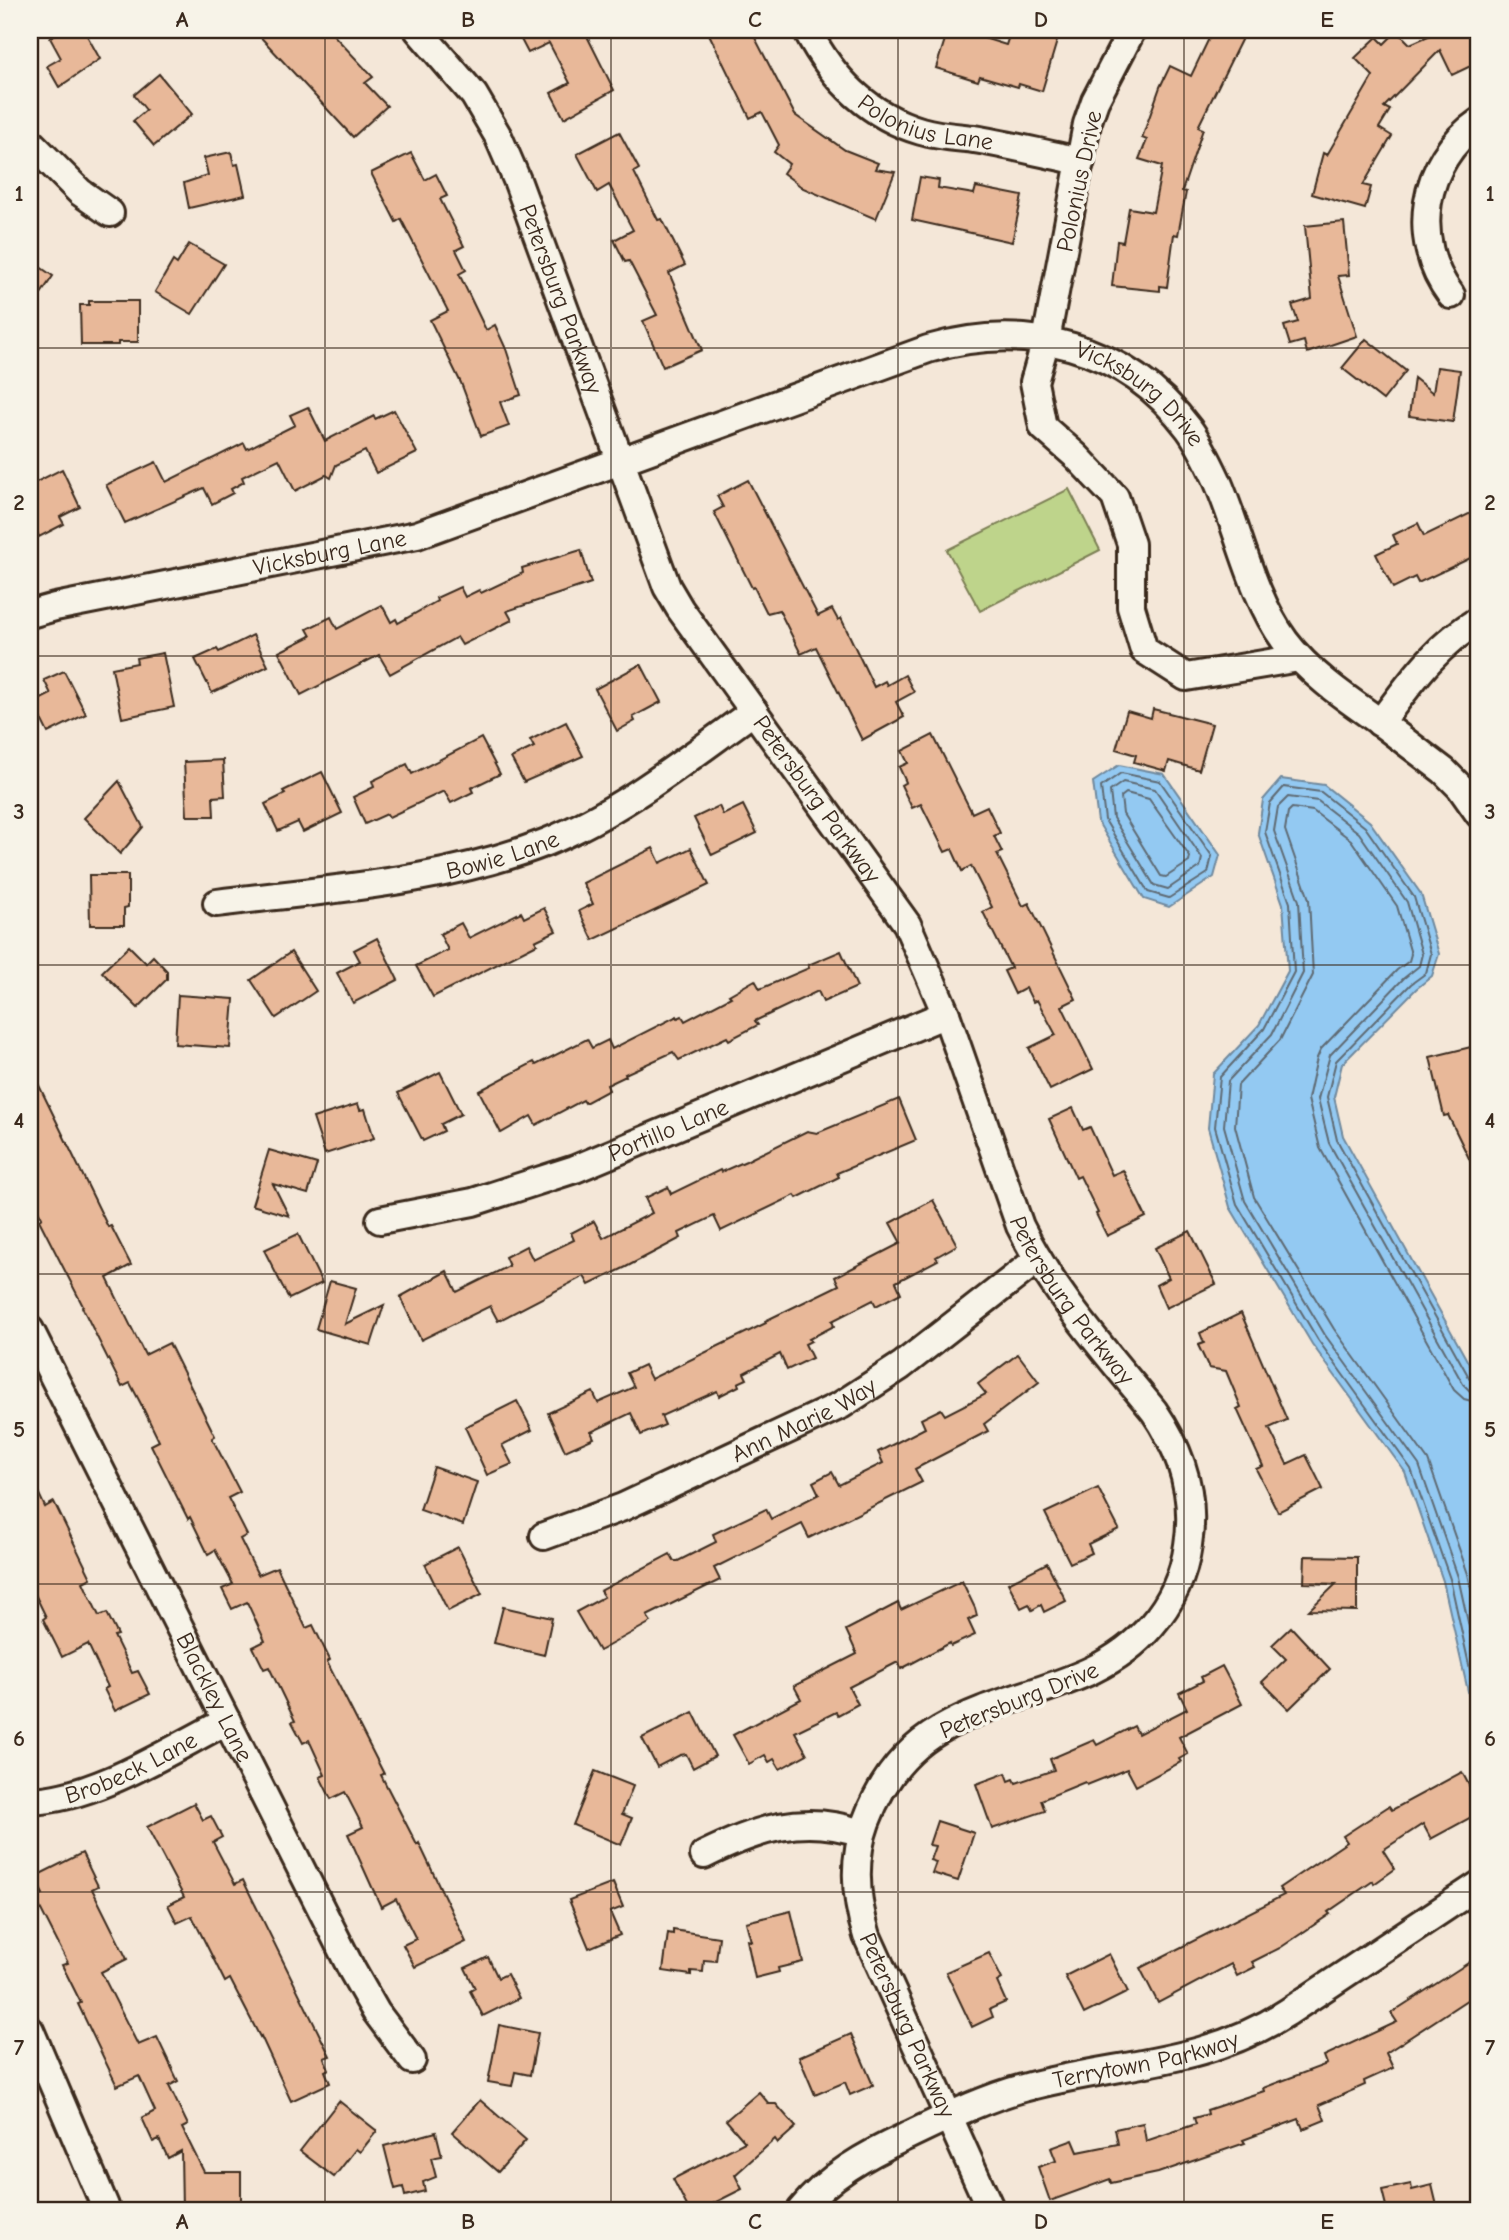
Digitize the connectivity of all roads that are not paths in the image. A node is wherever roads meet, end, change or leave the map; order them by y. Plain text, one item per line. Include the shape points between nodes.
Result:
1 (418, 30) edge
2 (807, 30) edge
3 (1132, 30) edge
4 (1479, 122) edge
5 (30, 142) edge
6 (1080, 161) junction
7 (110, 213) dead end
8 (1451, 295) dead end
9 (1046, 340) junction
10 (621, 462) junction
11 (30, 614) edge
12 (1479, 620) edge
13 (1299, 658) junction
14 (754, 711) junction
15 (1380, 723) junction
16 (1479, 814) edge
17 (217, 903) dead end
18 (946, 1014) junction
19 (380, 1220) dead end
20 (1038, 1259) junction
21 (30, 1330) edge
22 (544, 1536) dead end
23 (1183, 1571) joint
24 (227, 1721) junction
25 (30, 1801) edge
26 (861, 1833) junction
27 (704, 1855) dead end
28 (1479, 1885) edge
29 (30, 2030) edge
30 (412, 2060) dead end
31 (947, 2117) junction
32 (105, 2206) dead end
33 (801, 2210) edge
34 (991, 2210) edge

1 - 10 street, Petersburg Parkway via 467,85 498,136
2 - 6 street, Polonius Lane via 840,82 877,112 899,123 933,134
3 - 6 street, Polonius Drive via 1087,124
4 - 8 street via 1441,163 1426,205 1431,258
5 - 7 street via 80,192
6 - 9 street, Polonius Drive
9 - 10 street, Vicksburg Drive via 999,336 950,342
9 - 13 street, Vicksburg Drive via 1121,368 1160,396 1190,430 1217,482 1261,600
9 - 13 street, Polonius Drive via 1034,382 1043,427 1115,497 1131,544 1131,607 1144,650 1186,677
10 - 11 street, Vicksburg Lane via 417,535
10 - 14 street, Petersburg Parkway via 667,587
12 - 15 street via 1438,650
13 - 15 street, Vicksburg Drive
14 - 17 street, Bowie Lane via 621,804 524,850 435,875
14 - 18 street, Petersburg Parkway via 907,924
15 - 16 street, Vicksburg Drive via 1444,771
18 - 19 street, Portillo Lane via 575,1169 473,1202
18 - 20 street, Petersburg Parkway via 1020,1226
20 - 22 street, Ann Marie Way via 901,1366 841,1405 645,1498
20 - 23 street, Petersburg Parkway via 1058,1292 1168,1431 1189,1487 1192,1511
21 - 24 street, Blackley Lane
23 - 26 street, Petersburg Drive via 1162,1613 1120,1656 1077,1678 958,1720 919,1745 880,1789
24 - 25 street, Brobeck Lane via 95,1787 67,1797
24 - 30 street, Blackley Lane via 352,1970
26 - 27 street via 840,1826 791,1824 755,1832
26 - 31 street, Petersburg Parkway via 856,1891 864,1925
28 - 31 street, Terrytown Parkway via 1279,2018 1235,2040 1180,2057 1023,2088
29 - 32 street
31 - 33 street, Terrytown Parkway via 854,2163
31 - 34 street, Petersburg Parkway

